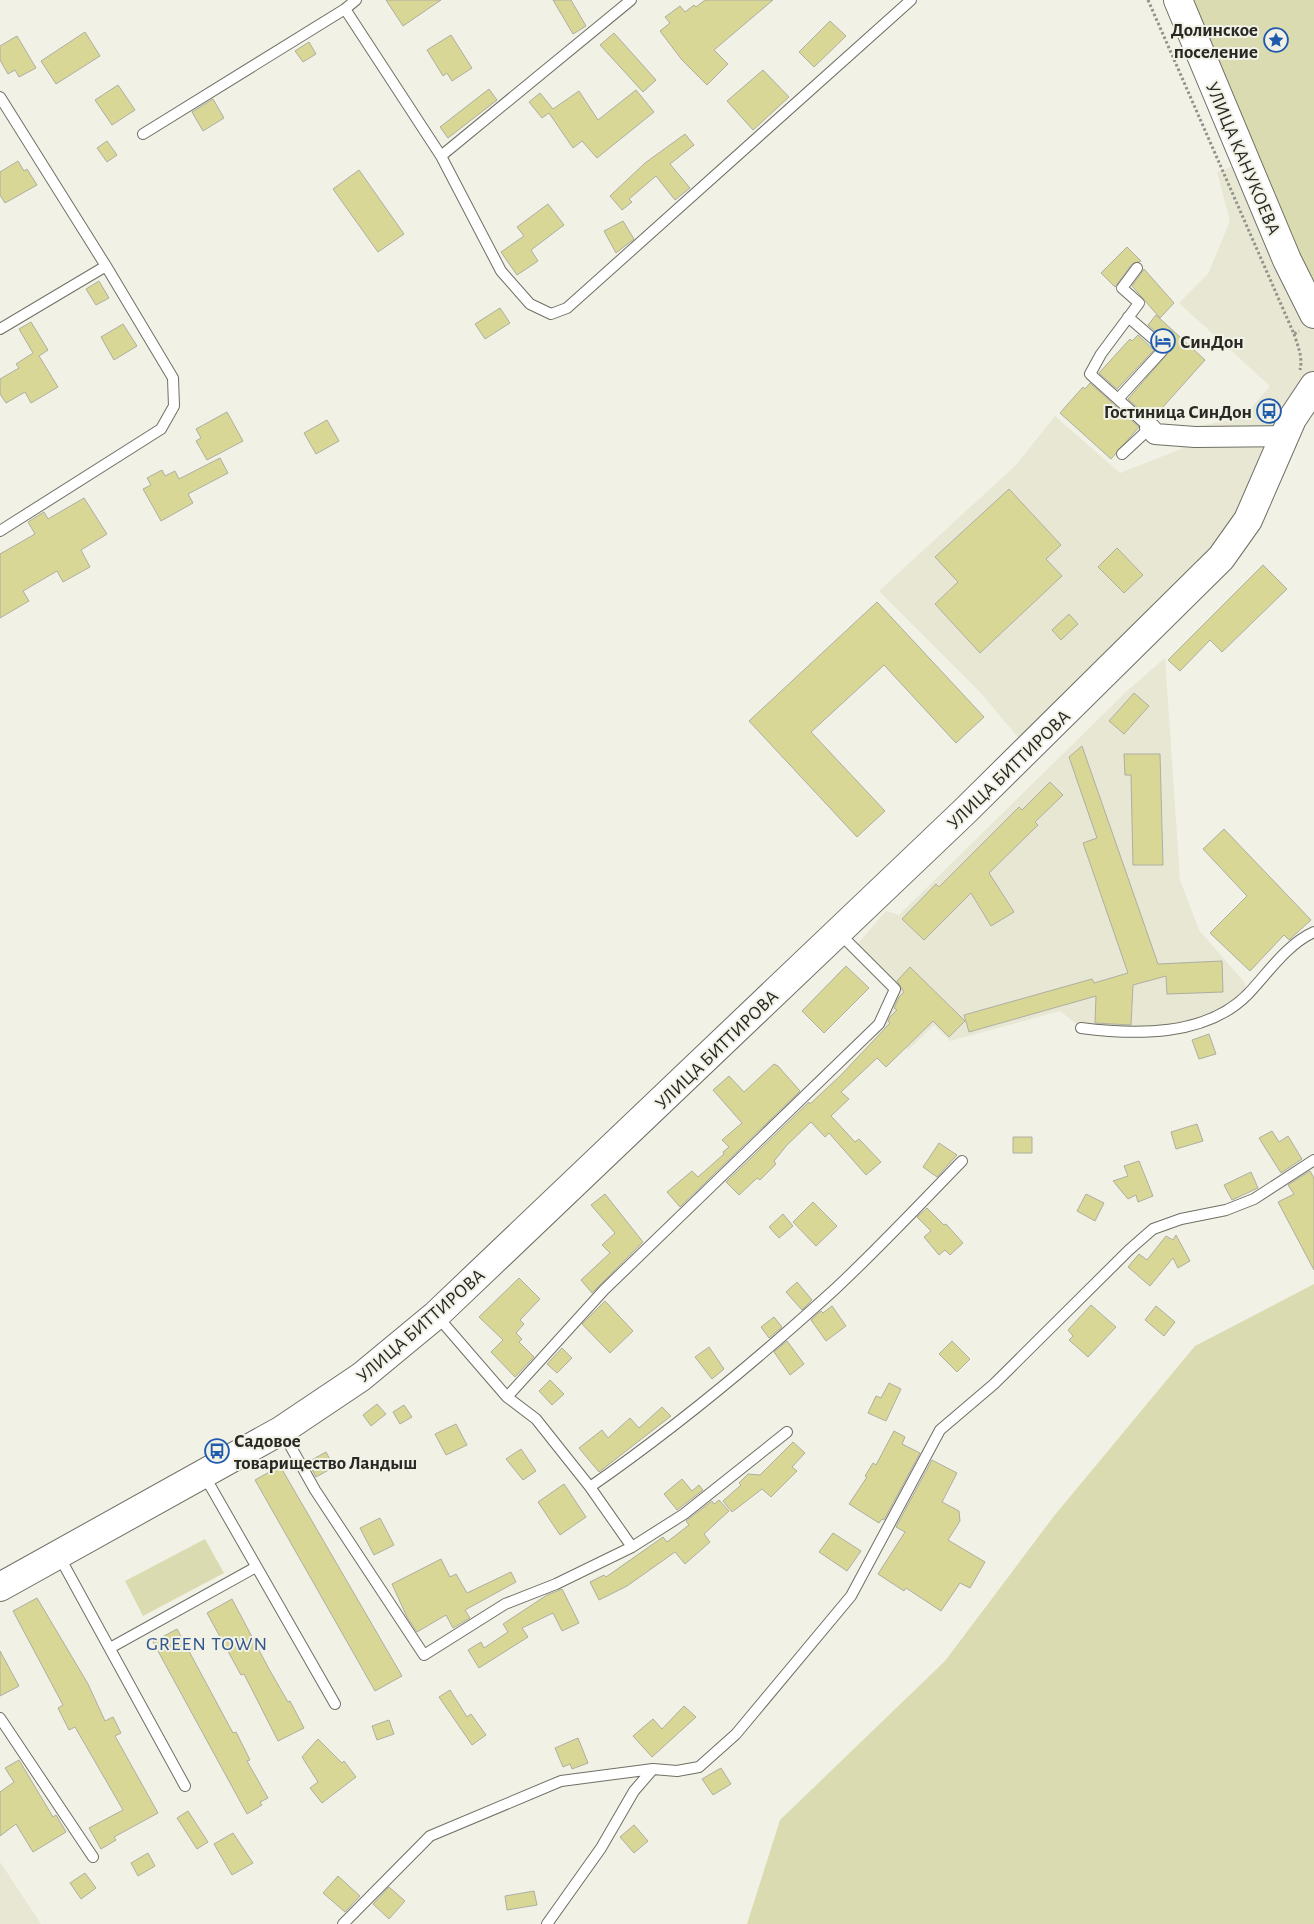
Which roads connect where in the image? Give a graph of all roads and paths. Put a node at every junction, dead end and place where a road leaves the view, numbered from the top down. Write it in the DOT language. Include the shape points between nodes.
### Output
graph roads {
  1 [pos="356,0"];
  2 [pos="631,0"];
  3 [pos="910,0"];
  4 [pos="1148,0"];
  5 [pos="1178,0"];
  6 [pos="345,9"];
  7 [pos="0,97"];
  8 [pos="4,112"];
  9 [pos="143,134"];
  10 [pos="441,156"];
  11 [pos="106,266"];
  12 [pos="1138,268"];
  13 [pos="1128,317"];
  14 [pos="1307,322"];
  15 [pos="0,329"];
  16 [pos="1294,334"];
  17 [pos="1306,380"];
  18 [pos="1118,399"];
  19 [pos="1150,428"];
  20 [pos="1285,436"];
  21 [pos="1122,454"];
  22 [pos="0,531"];
  23 [pos="1314,932"];
  24 [pos="839,933"];
  25 [pos="1081,1028"];
  26 [pos="1314,1160"];
  27 [pos="962,1161"];
  28 [pos="436,1315"];
  29 [pos="507,1398"];
  30 [pos="282,1430"];
  31 [pos="787,1432"];
  32 [pos="204,1474"];
  33 [pos="590,1488"];
  34 [pos="632,1547"];
  35 [pos="58,1555"];
  36 [pos="256,1567"];
  37 [pos="0,1587"];
  38 [pos="110,1648"];
  39 [pos="335,1704"];
  40 [pos="0,1718"];
  41 [pos="653,1769"];
  42 [pos="185,1786"];
  43 [pos="93,1857"];
  44 [pos="343,1924"];
  45 [pos="547,1924"];
  1 -- 6 [label="lane"];
  2 -- 10 [label="lane"];
  3 -- 10 [label="lane" via="567,308 551,314 530,304 501,271"];
  4 -- 16 [label="path"];
  5 -- 14 [label="street, УЛИЦА КАНУКОЕВА" via="1287,260"];
  6 -- 9 [label="lane"];
  6 -- 10 [label="lane"];
  7 -- 8 [label="lane"];
  8 -- 11 [label="lane"];
  11 -- 15 [label="lane"];
  11 -- 22 [label="lane" via="174,378 174,406 161,429"];
  12 -- 13 [label="lane" via="1122,288 1139,303"];
  13 -- 18 [label="lane" via="1090,374"];
  13 -- 18 [label="lane" via="1157,342 1162,351"];
  14 -- 16 [label="path"];
  16 -- 17 [label="path"];
  17 -- 20 [label="street, УЛИЦА БИТТИРОВА"];
  18 -- 19 [label="lane"];
  19 -- 20 [label="street" via="1155,434 1195,437"];
  19 -- 21 [label="lane"];
  20 -- 24 [label="street, УЛИЦА БИТТИРОВА" via="1248,520 1221,558"];
  23 -- 25 [label="lane" via="1305,936 1273,966 1247,996 1219,1016 1195,1024 1120,1033"];
  24 -- 28 [label="street, УЛИЦА БИТТИРОВА"];
  24 -- 29 [label="lane" via="895,989 879,1024 604,1290"];
  26 -- 41 [label="lane" via="1254,1199 1226,1210 1181,1219 1153,1229 1129,1250 994,1384 940,1430 851,1596 736,1734 700,1767 677,1771"];
  27 -- 33 [label="lane" via="835,1288 782,1336 641,1451"];
  28 -- 29 [label="lane"];
  28 -- 30 [label="street, УЛИЦА БИТТИРОВА" via="361,1377"];
  29 -- 33 [label="lane" via="536,1419"];
  30 -- 32 [label="street, УЛИЦА БИТТИРОВА"];
  30 -- 34 [label="lane" via="315,1490 424,1655 505,1604 556,1584"];
  31 -- 34 [label="lane" via="684,1514"];
  32 -- 35 [label="street, УЛИЦА БИТТИРОВА"];
  32 -- 36 [label="lane"];
  33 -- 34 [label="lane"];
  35 -- 37 [label="street, УЛИЦА БИТТИРОВА"];
  35 -- 38 [label="lane"];
  36 -- 38 [label="lane"];
  36 -- 39 [label="lane"];
  38 -- 42 [label="lane"];
  40 -- 43 [label="lane"];
  41 -- 44 [label="lane" via="561,1782 430,1836"];
  41 -- 45 [label="lane" via="634,1791 602,1848"];
}
